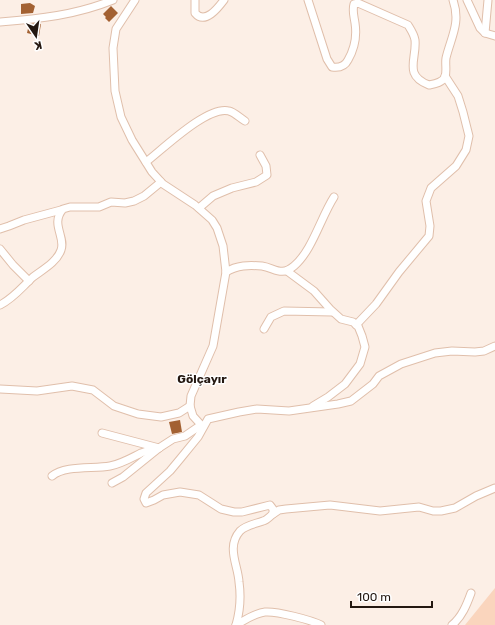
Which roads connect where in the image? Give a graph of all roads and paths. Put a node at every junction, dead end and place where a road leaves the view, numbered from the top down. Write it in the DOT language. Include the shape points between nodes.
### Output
graph roads {
  1 [pos="113,0"];
  2 [pos="135,0"];
  3 [pos="196,0"];
  4 [pos="224,0"];
  5 [pos="308,0"];
  6 [pos="453,0"];
  7 [pos="467,0"];
  8 [pos="488,0"];
  9 [pos="0,22"];
  10 [pos="485,33"];
  11 [pos="495,36"];
  12 [pos="445,76"];
  13 [pos="245,121"];
  14 [pos="260,155"];
  15 [pos="146,162"];
  16 [pos="161,182"];
  17 [pos="334,197"];
  18 [pos="199,208"];
  19 [pos="61,210"];
  20 [pos="0,228"];
  21 [pos="0,249"];
  22 [pos="287,271"];
  23 [pos="226,272"];
  24 [pos="29,281"];
  25 [pos="0,305"];
  26 [pos="332,312"];
  27 [pos="356,325"];
  28 [pos="264,329"];
  29 [pos="495,346"];
  30 [pos="0,389"];
  31 [pos="190,406"];
  32 [pos="309,408"];
  33 [pos="202,426"];
  34 [pos="102,433"];
  35 [pos="159,448"];
  36 [pos="52,476"];
  37 [pos="112,483"];
  38 [pos="495,488"];
  39 [pos="273,514"];
  40 [pos="471,593"];
  41 [pos="236,625"];
  42 [pos="321,625"];
  43 [pos="452,625"];
  1 -- 9 [label="street" via="71,14"];
  2 -- 15 [label="street" via="116,29 113,48 115,92 121,117"];
  3 -- 4 [label="street" via="195,13 202,18 215,11"];
  5 -- 12 [label="street" via="327,59 332,67 340,67 348,61 354,49 356,42 352,9 354,4 358,3 408,25 415,39 413,64 416,78 429,85 441,81"];
  6 -- 12 [label="street" via="457,19 446,59"];
  7 -- 10 [label="street"];
  8 -- 10 [label="street"];
  10 -- 11 [label="street"];
  12 -- 27 [label="street" via="458,96 463,112 469,136 466,150 456,166 429,192 426,201 429,236 376,304"];
  13 -- 15 [label="street" via="230,111 209,113"];
  14 -- 18 [label="street" via="266,166 267,175 256,182 213,196"];
  15 -- 16 [label="street"];
  16 -- 18 [label="street"];
  16 -- 19 [label="street" via="134,201"];
  17 -- 22 [label="street" via="304,254 295,266"];
  18 -- 23 [label="street" via="217,228 223,246"];
  19 -- 20 [label="street"];
  19 -- 24 [label="street" via="58,226 62,249 49,266"];
  21 -- 24 [label="street"];
  22 -- 23 [label="street" via="276,271 263,266 245,266"];
  22 -- 26 [label="street" via="314,291"];
  23 -- 31 [label="street" via="213,346 191,396"];
  24 -- 25 [label="street" via="18,293"];
  26 -- 27 [label="street"];
  26 -- 28 [label="street" via="284,311 271,317"];
  27 -- 32 [label="street" via="365,347 360,364 345,384"];
  29 -- 32 [label="street" via="484,351 452,350 418,358 395,366 379,376 351,401"];
  30 -- 31 [label="street" via="37,391 72,386 93,390 114,406 138,414 161,417 179,413"];
  31 -- 33 [label="street" via="193,416"];
  32 -- 33 [label="street" via="239,412 208,419"];
  33 -- 35 [label="street"];
  33 -- 39 [label="street" via="198,437 170,471 146,494 146,503 163,495 180,492 199,495 221,509 234,512 270,504"];
  34 -- 35 [label="street"];
  35 -- 36 [label="street" via="112,466 77,468 56,472"];
  35 -- 37 [label="street"];
  38 -- 39 [label="street" via="455,508 442,511 419,508 380,511 330,505 286,509"];
  39 -- 41 [label="street" via="240,531 236,539 233,550 240,598"];
  40 -- 43 [label="street"];
  41 -- 42 [label="street" via="264,612 276,612"];
}
